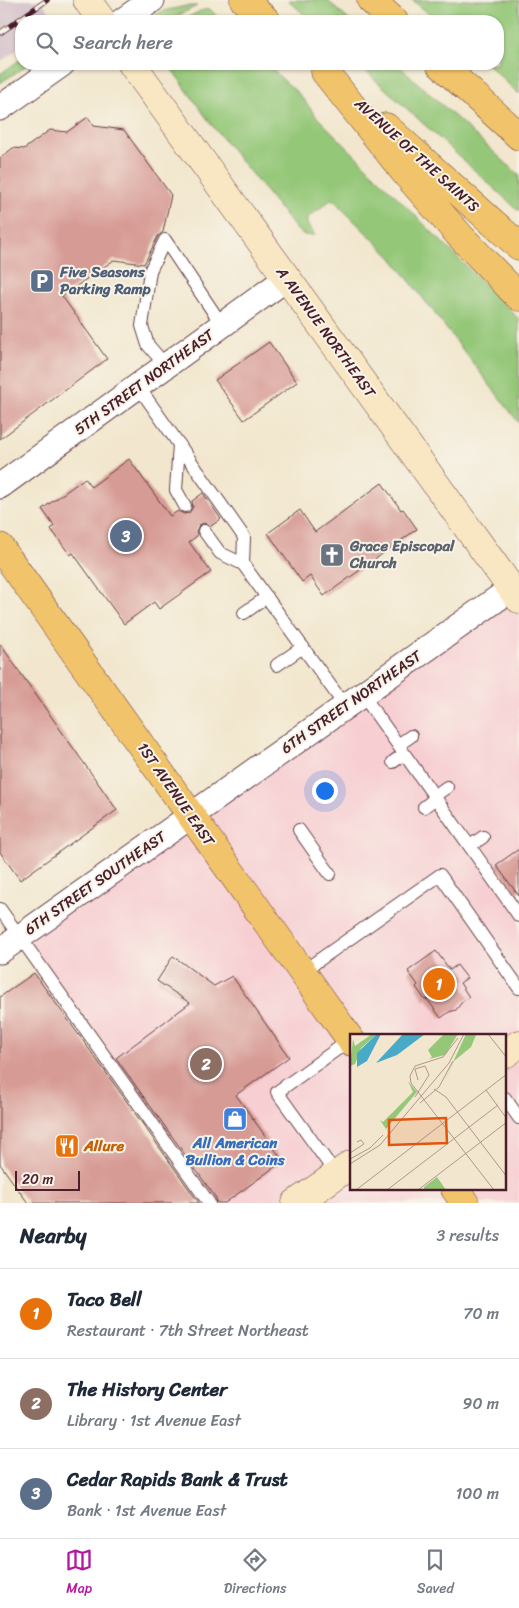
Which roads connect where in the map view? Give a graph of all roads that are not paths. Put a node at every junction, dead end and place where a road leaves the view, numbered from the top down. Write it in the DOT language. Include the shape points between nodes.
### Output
graph roads {
  1 [pos="87,0"];
  2 [pos="152,0"];
  3 [pos="244,0"];
  4 [pos="371,0"];
  5 [pos="98,15"];
  6 [pos="131,15"];
  7 [pos="260,15"];
  8 [pos="387,15"];
  9 [pos="54,70"];
  10 [pos="136,70"];
  11 [pos="322,70"];
  12 [pos="322,70"];
  13 [pos="447,70"];
  14 [pos="0,108"];
  15 [pos="519,136"];
  16 [pos="519,246"];
  17 [pos="287,278"];
  18 [pos="519,297"];
  19 [pos="222,325"];
  20 [pos="166,366"];
  21 [pos="138,386"];
  22 [pos="179,444"];
  23 [pos="0,486"];
  24 [pos="184,506"];
  25 [pos="204,531"];
  26 [pos="0,547"];
  27 [pos="243,564"];
  28 [pos="515,594"];
  29 [pos="267,597"];
  30 [pos="244,613"];
  31 [pos="303,647"];
  32 [pos="277,665"];
  33 [pos="354,700"];
  34 [pos="411,736"];
  35 [pos="401,750"];
  36 [pos="393,762"];
  37 [pos="447,787"];
  38 [pos="435,797"];
  39 [pos="424,807"];
  40 [pos="191,815"];
  41 [pos="299,830"];
  42 [pos="482,837"];
  43 [pos="470,846"];
  44 [pos="330,874"];
  45 [pos="0,909"];
  46 [pos="519,916"];
  47 [pos="20,937"];
  48 [pos="0,951"];
  49 [pos="302,972"];
  50 [pos="519,988"];
  51 [pos="350,1040"];
  52 [pos="350,1042"];
  53 [pos="519,1044"];
  54 [pos="506,1053"];
  55 [pos="506,1099"];
  56 [pos="519,1118"];
  57 [pos="344,1169"];
  58 [pos="456,1190"];
  59 [pos="209,1203"];
  60 [pos="296,1203"];
  61 [pos="465,1203"];
  1 -- 5 [label="street"];
  2 -- 6 [label="street"];
  3 -- 7 [label="main road"];
  4 -- 8 [label="main road"];
  9 -- 14 [label="street"];
  10 -- 17 [label="street, A AVENUE NORTHEAST"];
  11 -- 16 [label="main road, AVENUE OF THE SAINTS"];
  12 -- 18 [label="main road" via="406,174"];
  13 -- 15 [label="main road"];
  17 -- 19 [label="street, 5TH STREET NORTHEAST"];
  17 -- 28 [label="street, A AVENUE NORTHEAST"];
  19 -- 20 [label="street, 5TH STREET NORTHEAST"];
  19 -- 20 [label="lane" via="165,240 150,271 142,326 148,345"];
  20 -- 21 [label="street, 5TH STREET NORTHEAST"];
  21 -- 22 [label="lane"];
  21 -- 23 [label="street, 5TH STREET NORTHEAST"];
  22 -- 24 [label="lane" via="176,490"];
  22 -- 27 [label="lane" via="244,537"];
  25 -- 27 [label="lane" via="220,553"];
  26 -- 40 [label="main road, 1ST AVENUE EAST"];
  27 -- 29 [label="lane"];
  28 -- 33 [label="street, 6TH STREET NORTHEAST"];
  29 -- 30 [label="lane"];
  29 -- 31 [label="lane"];
  31 -- 32 [label="lane"];
  31 -- 33 [label="lane"];
  33 -- 35 [label="lane"];
  33 -- 40 [label="street, 6TH STREET NORTHEAST"];
  34 -- 35 [label="lane"];
  35 -- 36 [label="lane"];
  35 -- 38 [label="lane"];
  37 -- 38 [label="lane"];
  38 -- 39 [label="lane"];
  38 -- 43 [label="lane"];
  40 -- 47 [label="street, 6TH STREET SOUTHEAST"];
  40 -- 49 [label="main road, 1ST AVENUE EAST"];
  41 -- 44 [label="lane"];
  42 -- 43 [label="lane"];
  43 -- 46 [label="lane"];
  45 -- 47 [label="lane"];
  47 -- 48 [label="street, 6TH STREET SOUTHEAST"];
  47 -- 59 [label="lane"];
  49 -- 50 [label="lane" via="440,875"];
  49 -- 51 [label="main road, 1ST AVENUE EAST"];
  52 -- 57 [label="lane" via="277,1092"];
  53 -- 54 [label="street"];
  55 -- 56 [label="lane"];
  57 -- 60 [label="street"];
  58 -- 61 [label="main road"];
}
